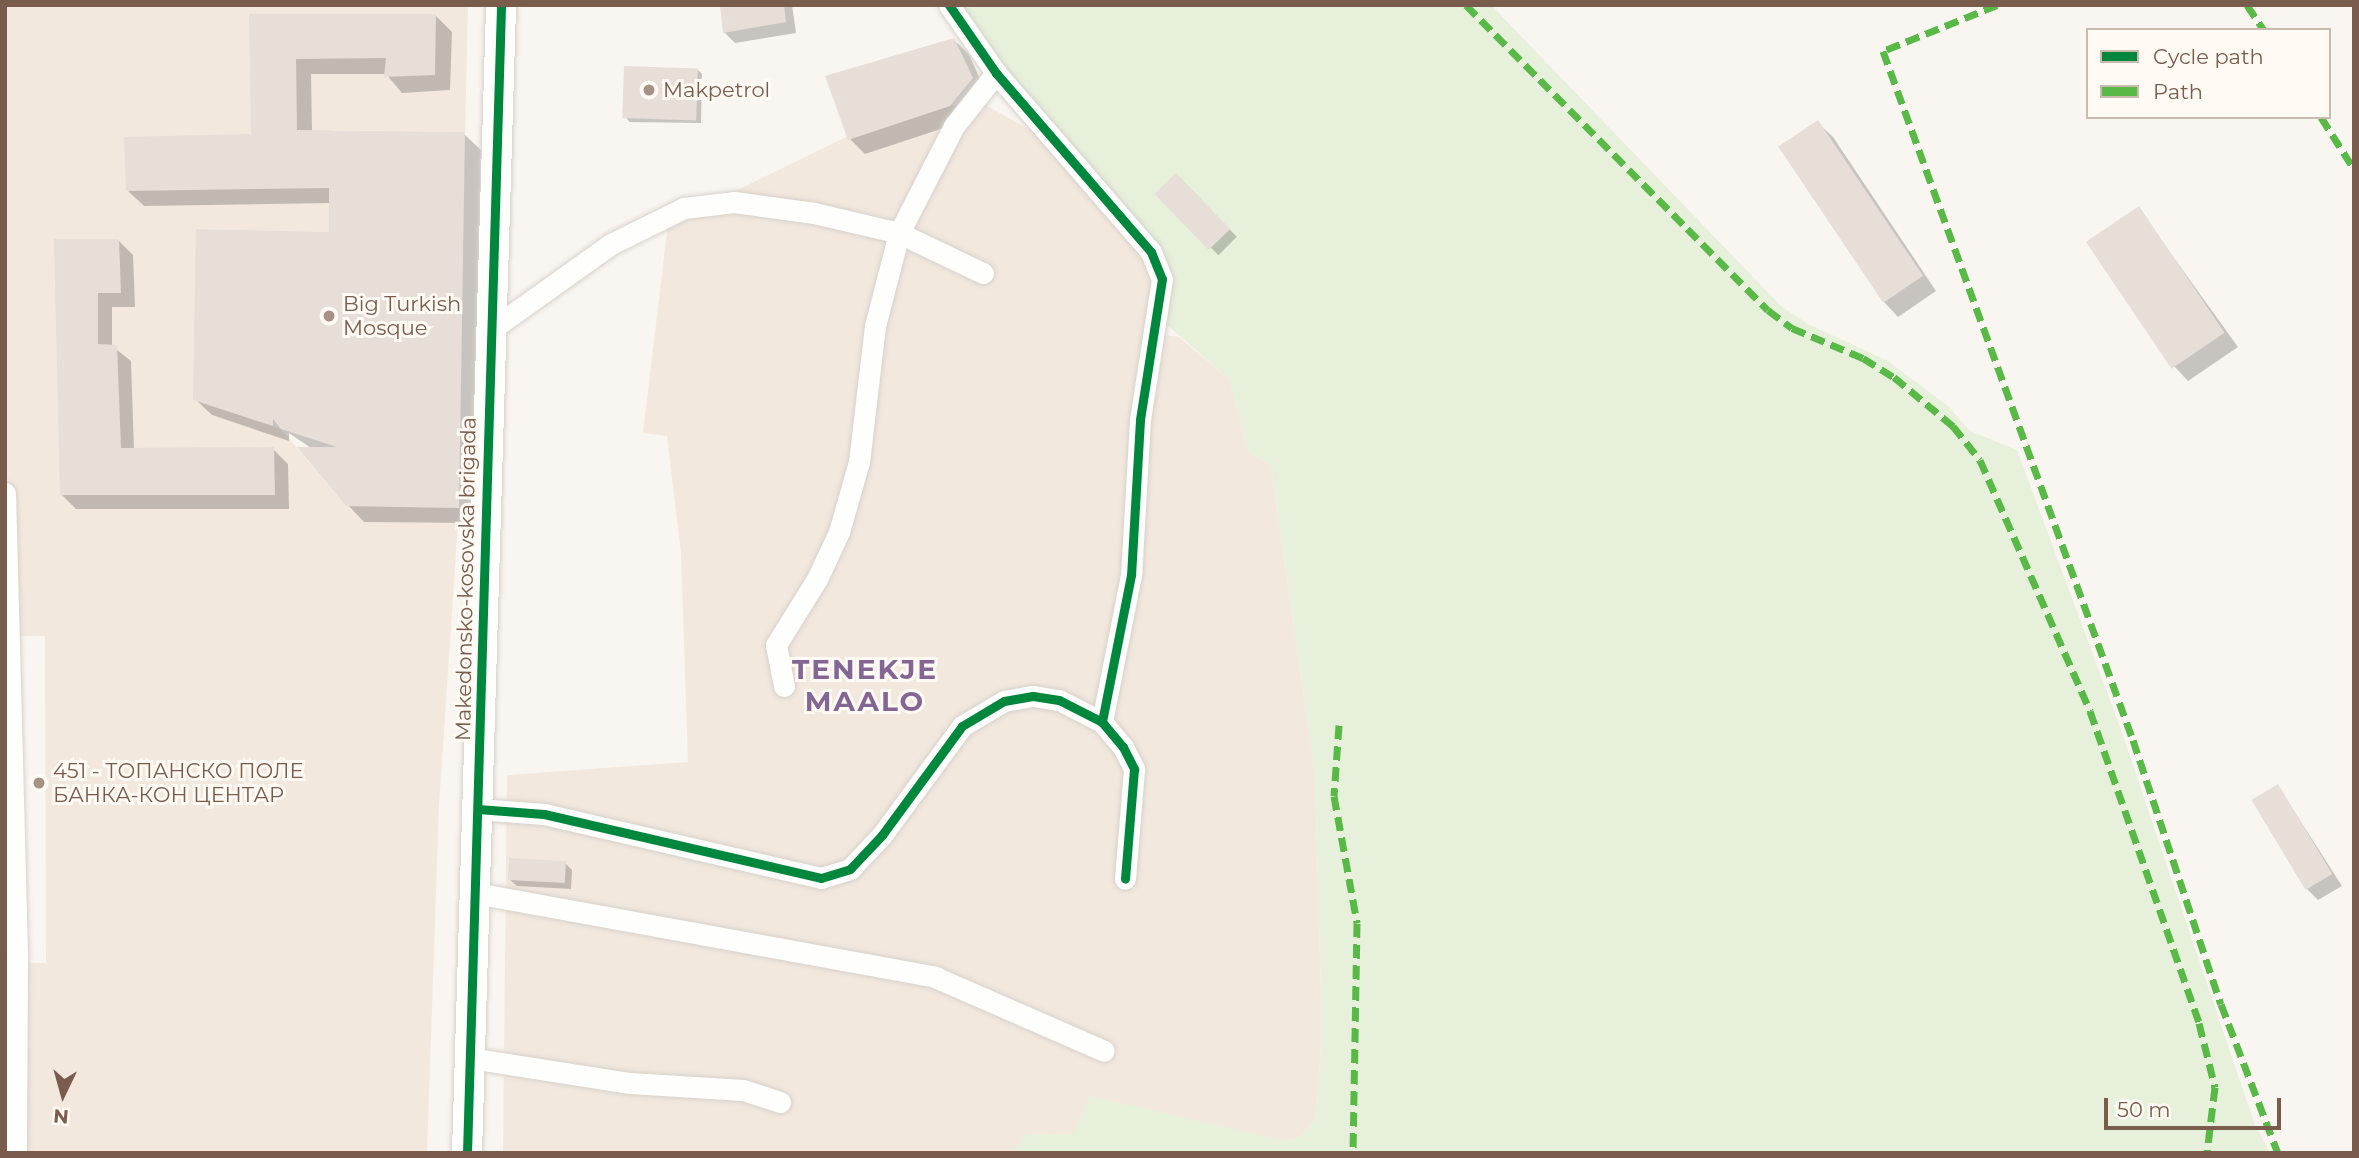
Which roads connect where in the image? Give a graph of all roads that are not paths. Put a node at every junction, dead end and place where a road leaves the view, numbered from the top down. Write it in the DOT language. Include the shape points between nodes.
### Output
graph roads {
  1 [pos="500,5"];
  2 [pos="949,5"];
  3 [pos="996,73"];
  4 [pos="900,233"];
  5 [pos="983,273"];
  6 [pos="489,331"];
  7 [pos="5,493"];
  8 [pos="784,686"];
  9 [pos="1102,722"];
  10 [pos="478,809"];
  11 [pos="1125,879"];
  12 [pos="475,893"];
  13 [pos="11,959"];
  14 [pos="1104,1051"];
  15 [pos="470,1058"];
  16 [pos="780,1102"];
  17 [pos="16,1153"];
  18 [pos="467,1153"];
  1 -- 6 [label="street, Makedonsko-kosovska brigada"];
  2 -- 3 [label="street"];
  3 -- 4 [label="street" via="954,126"];
  3 -- 9 [label="street" via="1132,228 1151,252 1162,279 1140,420 1131,575"];
  4 -- 5 [label="street"];
  4 -- 6 [label="street" via="814,213 734,202 684,208 611,244"];
  4 -- 8 [label="street" via="875,326 859,462 839,532 817,579 776,645"];
  6 -- 10 [label="street, Makedonsko-kosovska brigada"];
  7 -- 13 [label="street"];
  9 -- 10 [label="street" via="1059,700 1032,696 1004,701 962,726 882,835 850,869 821,878 544,814"];
  9 -- 11 [label="street" via="1134,769"];
  10 -- 12 [label="street, Makedonsko-kosovska brigada"];
  12 -- 14 [label="street" via="935,977"];
  12 -- 15 [label="street, Makedonsko-kosovska brigada"];
  13 -- 17 [label="street"];
  15 -- 16 [label="street" via="630,1083 743,1090"];
  15 -- 18 [label="street, Makedonsko-kosovska brigada"];
}
